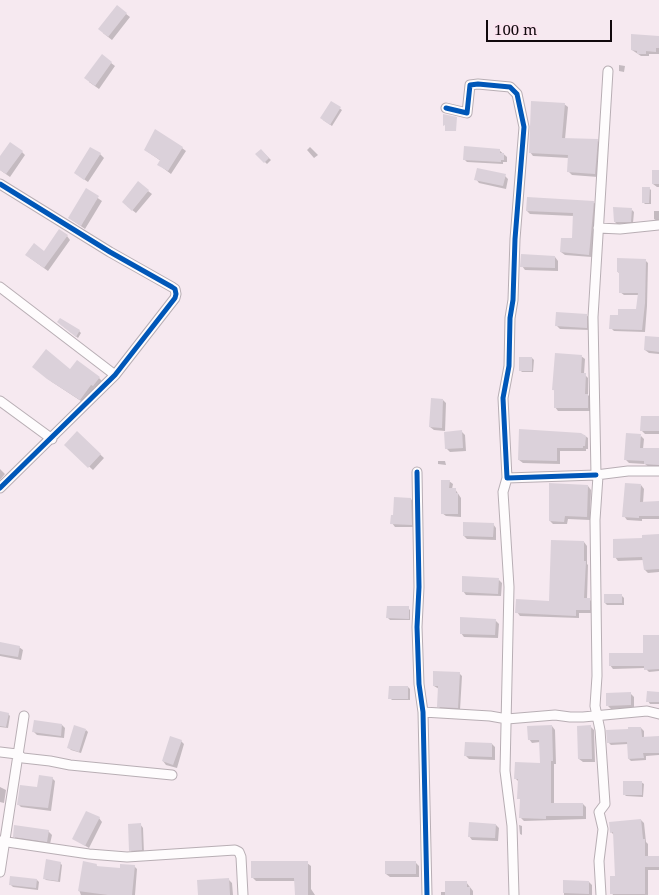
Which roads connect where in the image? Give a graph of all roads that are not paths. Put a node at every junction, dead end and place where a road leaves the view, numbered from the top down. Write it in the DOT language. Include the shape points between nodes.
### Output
graph roads {
  1 [pos="608,71"];
  2 [pos="446,108"];
  3 [pos="0,184"];
  4 [pos="659,225"];
  5 [pos="598,228"];
  6 [pos="0,287"];
  7 [pos="115,375"];
  8 [pos="0,401"];
  9 [pos="52,439"];
  10 [pos="659,471"];
  11 [pos="418,472"];
  12 [pos="597,476"];
  13 [pos="507,478"];
  14 [pos="0,488"];
  15 [pos="423,712"];
  16 [pos="659,714"];
  17 [pos="596,715"];
  18 [pos="24,716"];
  19 [pos="507,720"];
  20 [pos="0,752"];
  21 [pos="17,754"];
  22 [pos="172,775"];
  23 [pos="2,841"];
  24 [pos="0,872"];
  25 [pos="243,895"];
  26 [pos="427,895"];
  27 [pos="514,895"];
  28 [pos="601,895"];
  1 -- 5 [label="street"];
  2 -- 13 [label="street" via="467,113 470,85 510,87 517,94 524,127 509,366 503,398"];
  3 -- 7 [label="street" via="174,289 175,298"];
  4 -- 5 [label="street"];
  5 -- 12 [label="street" via="593,317"];
  6 -- 7 [label="street"];
  7 -- 9 [label="street"];
  8 -- 9 [label="street"];
  9 -- 14 [label="street"];
  10 -- 12 [label="street"];
  11 -- 15 [label="street" via="417,628"];
  12 -- 13 [label="street"];
  12 -- 17 [label="street"];
  13 -- 19 [label="street" via="503,492 509,587"];
  15 -- 19 [label="street"];
  15 -- 26 [label="street"];
  16 -- 17 [label="street" via="647,711"];
  17 -- 19 [label="street"];
  17 -- 28 [label="street" via="600,730 604,804 599,812 602,829 599,861"];
  18 -- 21 [label="street"];
  19 -- 27 [label="street" via="505,771 512,826"];
  20 -- 21 [label="street"];
  21 -- 22 [label="street" via="23,758 70,765"];
  21 -- 23 [label="street"];
  23 -- 24 [label="street"];
  23 -- 25 [label="street" via="127,857 235,850 241,857"];
}
